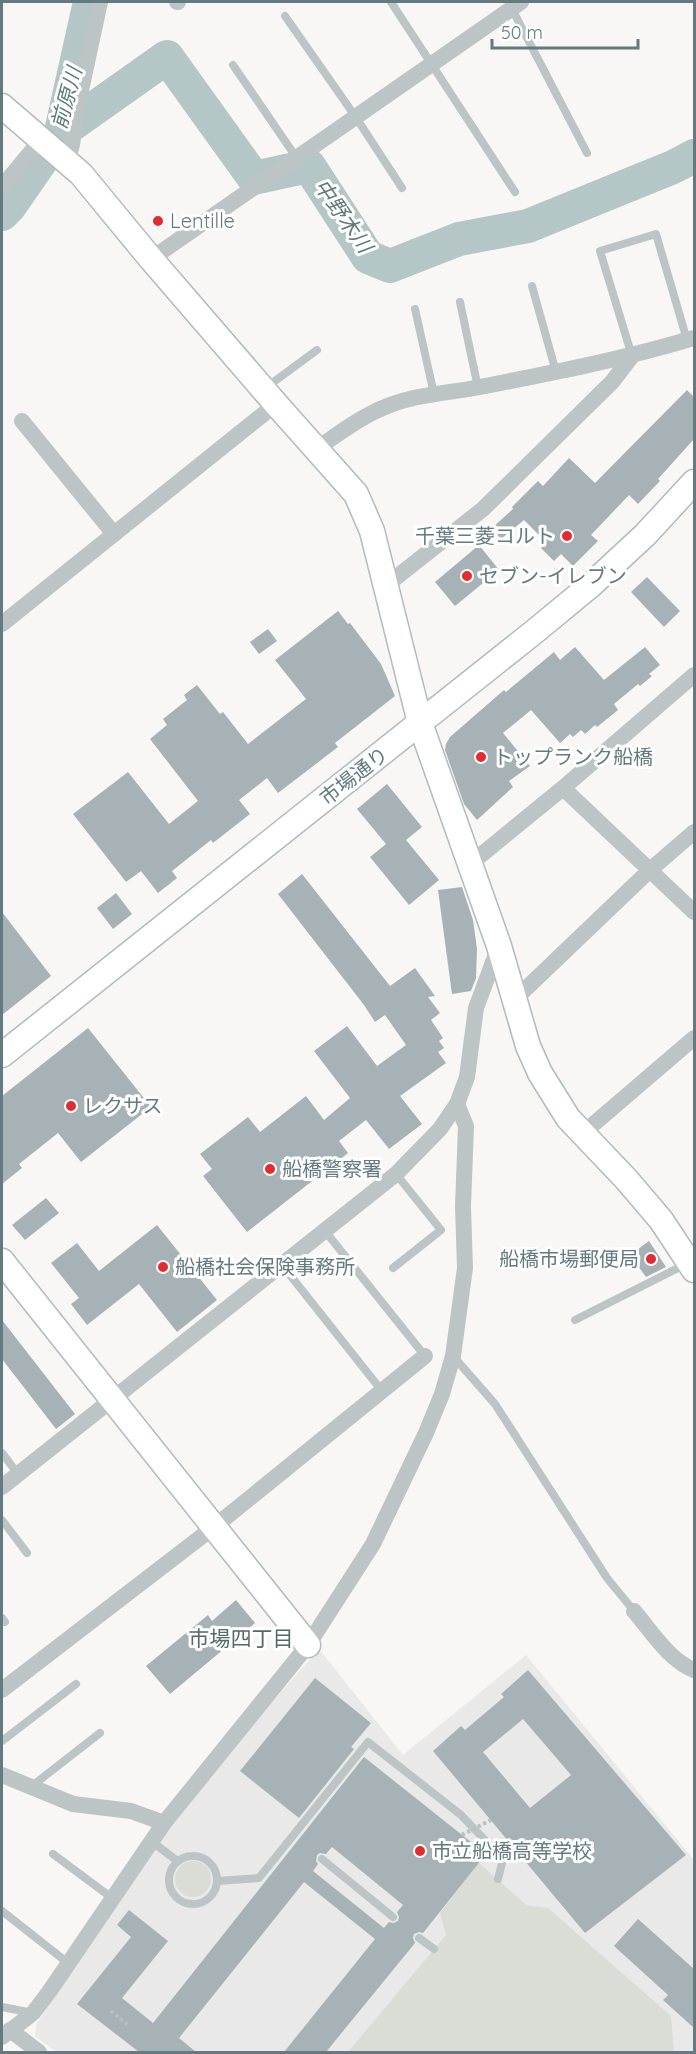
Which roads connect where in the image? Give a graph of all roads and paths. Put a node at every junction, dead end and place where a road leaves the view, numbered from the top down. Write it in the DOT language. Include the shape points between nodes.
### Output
graph roads {
  1 [pos="100,2"];
  2 [pos="391,2"];
  3 [pos="513,4"];
  4 [pos="285,16"];
  5 [pos="432,64"];
  6 [pos="233,66"];
  7 [pos="2,106"];
  8 [pos="355,116"];
  9 [pos="53,151"];
  10 [pos="587,153"];
  11 [pos="296,157"];
  12 [pos="2,188"];
  13 [pos="402,188"];
  14 [pos="515,192"];
  15 [pos="151,259"];
  16 [pos="532,285"];
  17 [pos="460,302"];
  18 [pos="415,309"];
  19 [pos="691,339"];
  20 [pos="317,350"];
  21 [pos="632,356"];
  22 [pos="556,372"];
  23 [pos="478,388"];
  24 [pos="434,394"];
  25 [pos="269,397"];
  26 [pos="22,421"];
  27 [pos="316,449"];
  28 [pos="694,482"];
  29 [pos="114,534"];
  30 [pos="384,587"];
  31 [pos="2,624"];
  32 [pos="694,675"];
  33 [pos="420,723"];
  34 [pos="563,788"];
  35 [pos="694,832"];
  36 [pos="470,864"];
  37 [pos="650,870"];
  38 [pos="694,912"];
  39 [pos="500,946"];
  40 [pos="514,1000"];
  41 [pos="692,1043"];
  42 [pos="2,1055"];
  43 [pos="457,1104"];
  44 [pos="582,1134"];
  45 [pos="396,1174"];
  46 [pos="325,1231"];
  47 [pos="2,1261"];
  48 [pos="282,1265"];
  49 [pos="692,1266"];
  50 [pos="393,1268"];
  51 [pos="575,1320"];
  52 [pos="425,1356"];
  53 [pos="453,1356"];
  54 [pos="381,1391"];
  55 [pos="111,1399"];
  56 [pos="2,1453"];
  57 [pos="18,1474"];
  58 [pos="2,1487"];
  59 [pos="2,1520"];
  60 [pos="214,1527"];
  61 [pos="27,1553"];
  62 [pos="634,1611"];
  63 [pos="308,1645"];
  64 [pos="694,1670"];
  65 [pos="76,1684"];
  66 [pos="2,1690"];
  67 [pos="100,1733"];
  68 [pos="2,1741"];
  69 [pos="2,1775"];
  70 [pos="32,1787"];
  71 [pos="491,1820"];
  72 [pos="164,1823"];
  73 [pos="462,1835"];
  74 [pos="151,1841"];
  75 [pos="53,1854"];
  76 [pos="322,1859"];
  77 [pos="176,1860"];
  78 [pos="498,1879"];
  79 [pos="218,1881"];
  80 [pos="112,1898"];
  81 [pos="2,1911"];
  82 [pos="393,1917"];
  83 [pos="419,1938"];
  84 [pos="434,1949"];
  85 [pos="68,1963"];
  86 [pos="2,2007"];
  87 [pos="111,2011"];
  88 [pos="33,2013"];
  89 [pos="129,2026"];
  90 [pos="6,2034"];
  91 [pos="39,2052"];
  1 -- 9 [label="street" via="72,145"];
  2 -- 5 [label="lane"];
  3 -- 5 [label="street"];
  3 -- 10 [label="lane"];
  4 -- 8 [label="lane"];
  5 -- 8 [label="street"];
  5 -- 14 [label="lane"];
  6 -- 11 [label="lane"];
  7 -- 9 [label="street"];
  8 -- 11 [label="street"];
  8 -- 13 [label="lane"];
  9 -- 12 [label="street"];
  9 -- 15 [label="street" via="81,174"];
  11 -- 15 [label="street"];
  15 -- 25 [label="street"];
  16 -- 22 [label="lane"];
  17 -- 23 [label="lane"];
  18 -- 24 [label="lane"];
  19 -- 21 [label="street"];
  19 -- 21 [label="lane" via="656,234 600,251"];
  20 -- 25 [label="lane"];
  21 -- 22 [label="street"];
  21 -- 30 [label="street" via="612,382 483,509"];
  22 -- 23 [label="street"];
  23 -- 24 [label="street"];
  24 -- 27 [label="street" via="392,404 366,416"];
  25 -- 27 [label="street"];
  25 -- 29 [label="street"];
  26 -- 29 [label="street"];
  27 -- 30 [label="street" via="356,494 372,531"];
  28 -- 33 [label="street, 市場通り" via="591,585"];
  29 -- 31 [label="street"];
  30 -- 33 [label="street"];
  32 -- 34 [label="street"];
  33 -- 36 [label="street"];
  33 -- 42 [label="street, 市場通り"];
  34 -- 36 [label="street"];
  34 -- 37 [label="street"];
  35 -- 37 [label="street"];
  36 -- 39 [label="street"];
  37 -- 38 [label="street"];
  37 -- 40 [label="street"];
  39 -- 40 [label="street"];
  39 -- 43 [label="street" via="476,1008 467,1077"];
  40 -- 44 [label="street" via="540,1073"];
  41 -- 44 [label="street"];
  43 -- 45 [label="street" via="440,1129"];
  43 -- 53 [label="street" via="466,1126 465,1268"];
  44 -- 49 [label="street" via="661,1220"];
  45 -- 46 [label="street"];
  45 -- 50 [label="lane" via="441,1230"];
  46 -- 48 [label="street"];
  46 -- 52 [label="lane"];
  47 -- 55 [label="street"];
  48 -- 54 [label="lane"];
  48 -- 55 [label="street"];
  49 -- 51 [label="lane"];
  52 -- 54 [label="street"];
  53 -- 62 [label="lane" via="495,1404 608,1578"];
  53 -- 63 [label="street" via="426,1433 373,1544"];
  54 -- 60 [label="street"];
  55 -- 57 [label="street"];
  55 -- 60 [label="street"];
  56 -- 57 [label="lane"];
  57 -- 58 [label="street"];
  59 -- 61 [label="lane"];
  60 -- 63 [label="street"];
  60 -- 66 [label="street"];
  62 -- 64 [label="street" via="671,1654"];
  63 -- 72 [label="street"];
  65 -- 68 [label="lane"];
  67 -- 70 [label="lane"];
  69 -- 70 [label="street"];
  70 -- 72 [label="street" via="73,1804 131,1811"];
  71 -- 73 [label="path, bridge"];
  72 -- 74 [label="street"];
  74 -- 77 [label="lane"];
  74 -- 80 [label="street"];
  75 -- 80 [label="lane"];
  76 -- 82 [label="lane"];
  77 -- 79 [label="lane" via="195,1854 212,1863"];
  77 -- 79 [label="lane" via="168,1878 173,1896 191,1905 209,1899"];
  78 -- 79 [label="lane" via="503,1859 461,1815 368,1742 296,1838 259,1878"];
  80 -- 85 [label="street"];
  81 -- 85 [label="lane"];
  83 -- 84 [label="lane"];
  85 -- 88 [label="street"];
  86 -- 88 [label="lane"];
  87 -- 89 [label="path"];
  88 -- 90 [label="street"];
  90 -- 91 [label="street"];
}
